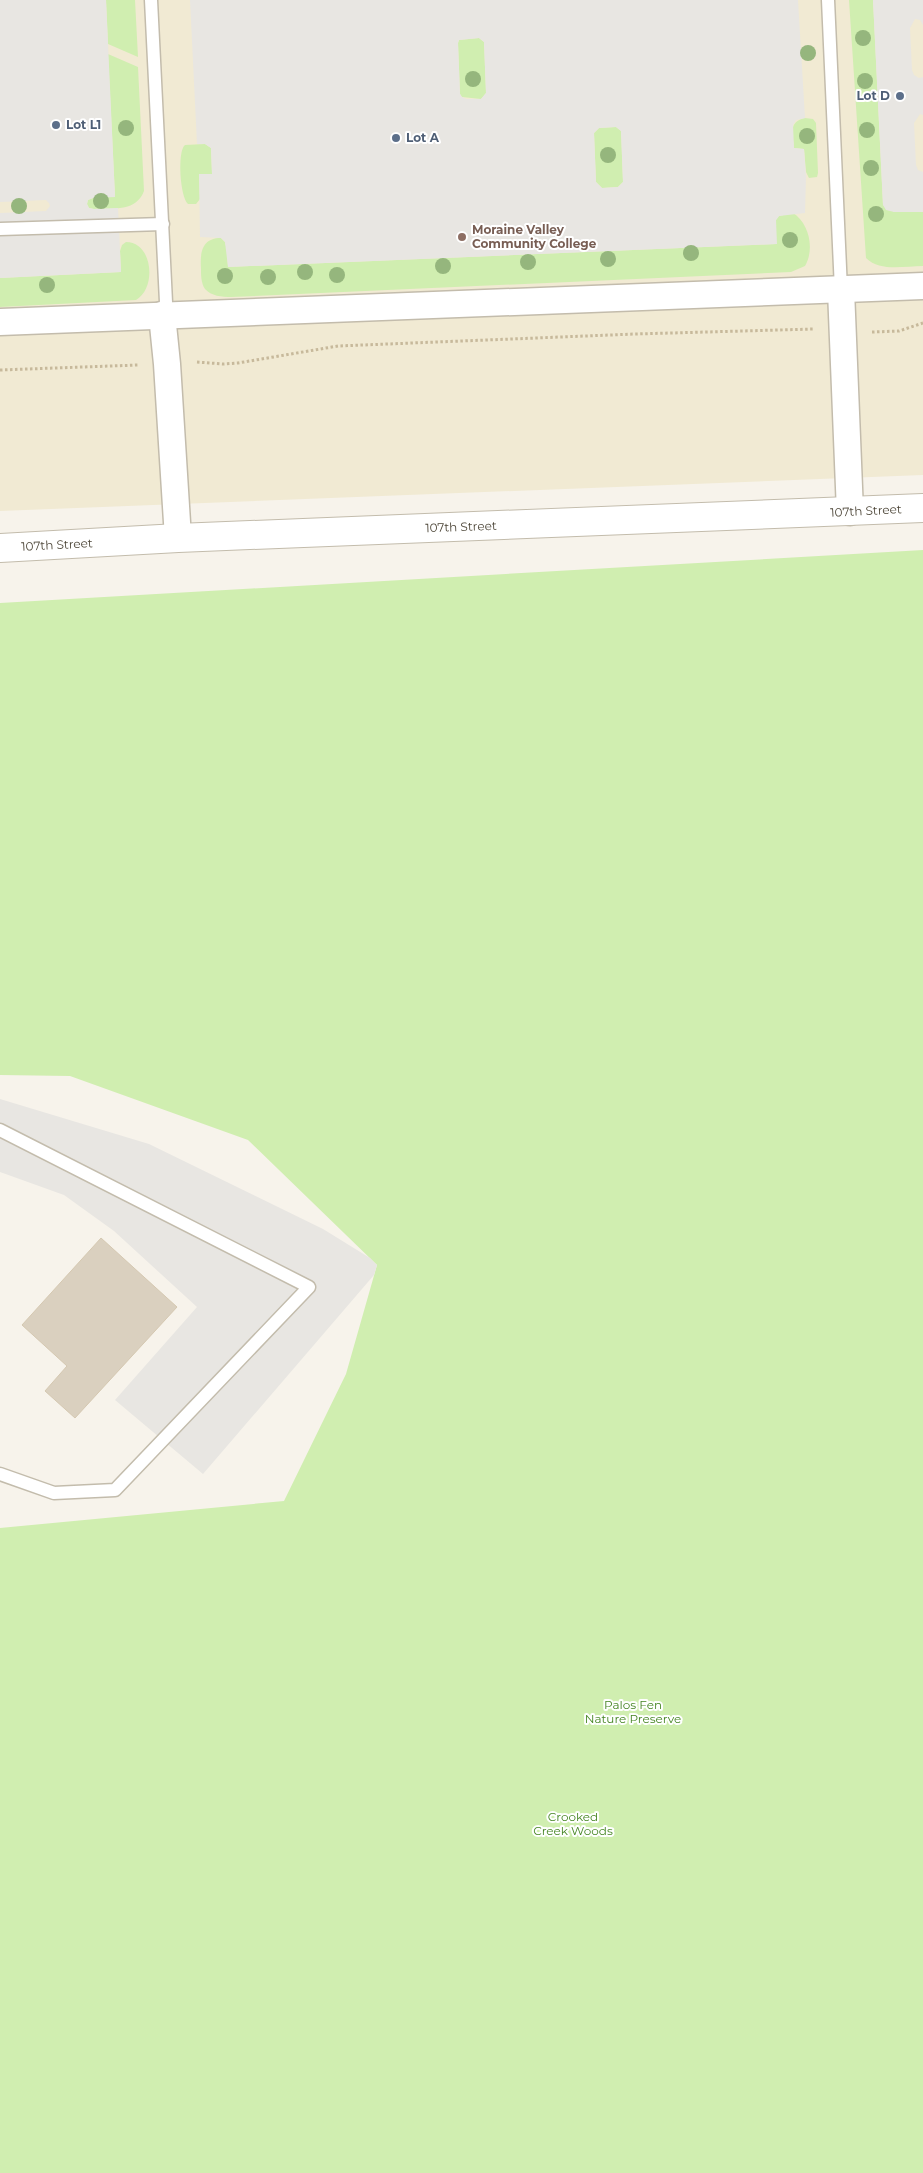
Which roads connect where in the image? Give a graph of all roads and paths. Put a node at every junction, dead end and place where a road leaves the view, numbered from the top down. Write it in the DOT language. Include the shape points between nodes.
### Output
graph roads {
  1 [pos="151,0"];
  2 [pos="828,0"];
  3 [pos="163,224"];
  4 [pos="0,229"];
  5 [pos="923,286"];
  6 [pos="841,290"];
  7 [pos="162,315"];
  8 [pos="0,322"];
  9 [pos="923,323"];
  10 [pos="842,331"];
  11 [pos="167,364"];
  12 [pos="0,370"];
  13 [pos="923,508"];
  14 [pos="850,512"];
  15 [pos="178,538"];
  16 [pos="0,548"];
  17 [pos="0,1130"];
  18 [pos="0,1474"];
  1 -- 3 [label="lane"];
  2 -- 6 [label="lane"];
  3 -- 4 [label="lane"];
  3 -- 7 [label="lane" via="166,302"];
  5 -- 6 [label="street"];
  6 -- 7 [label="street"];
  6 -- 10 [label="street"];
  7 -- 8 [label="street"];
  7 -- 11 [label="street"];
  9 -- 10 [label="path" via="899,331"];
  10 -- 11 [label="path" via="809,328 338,346 238,363"];
  10 -- 14 [label="street"];
  11 -- 12 [label="path"];
  11 -- 15 [label="street"];
  13 -- 14 [label="street, 107th Street"];
  14 -- 15 [label="street, 107th Street"];
  15 -- 16 [label="street, 107th Street"];
  17 -- 18 [label="lane" via="309,1287 115,1490 54,1493"];
}
